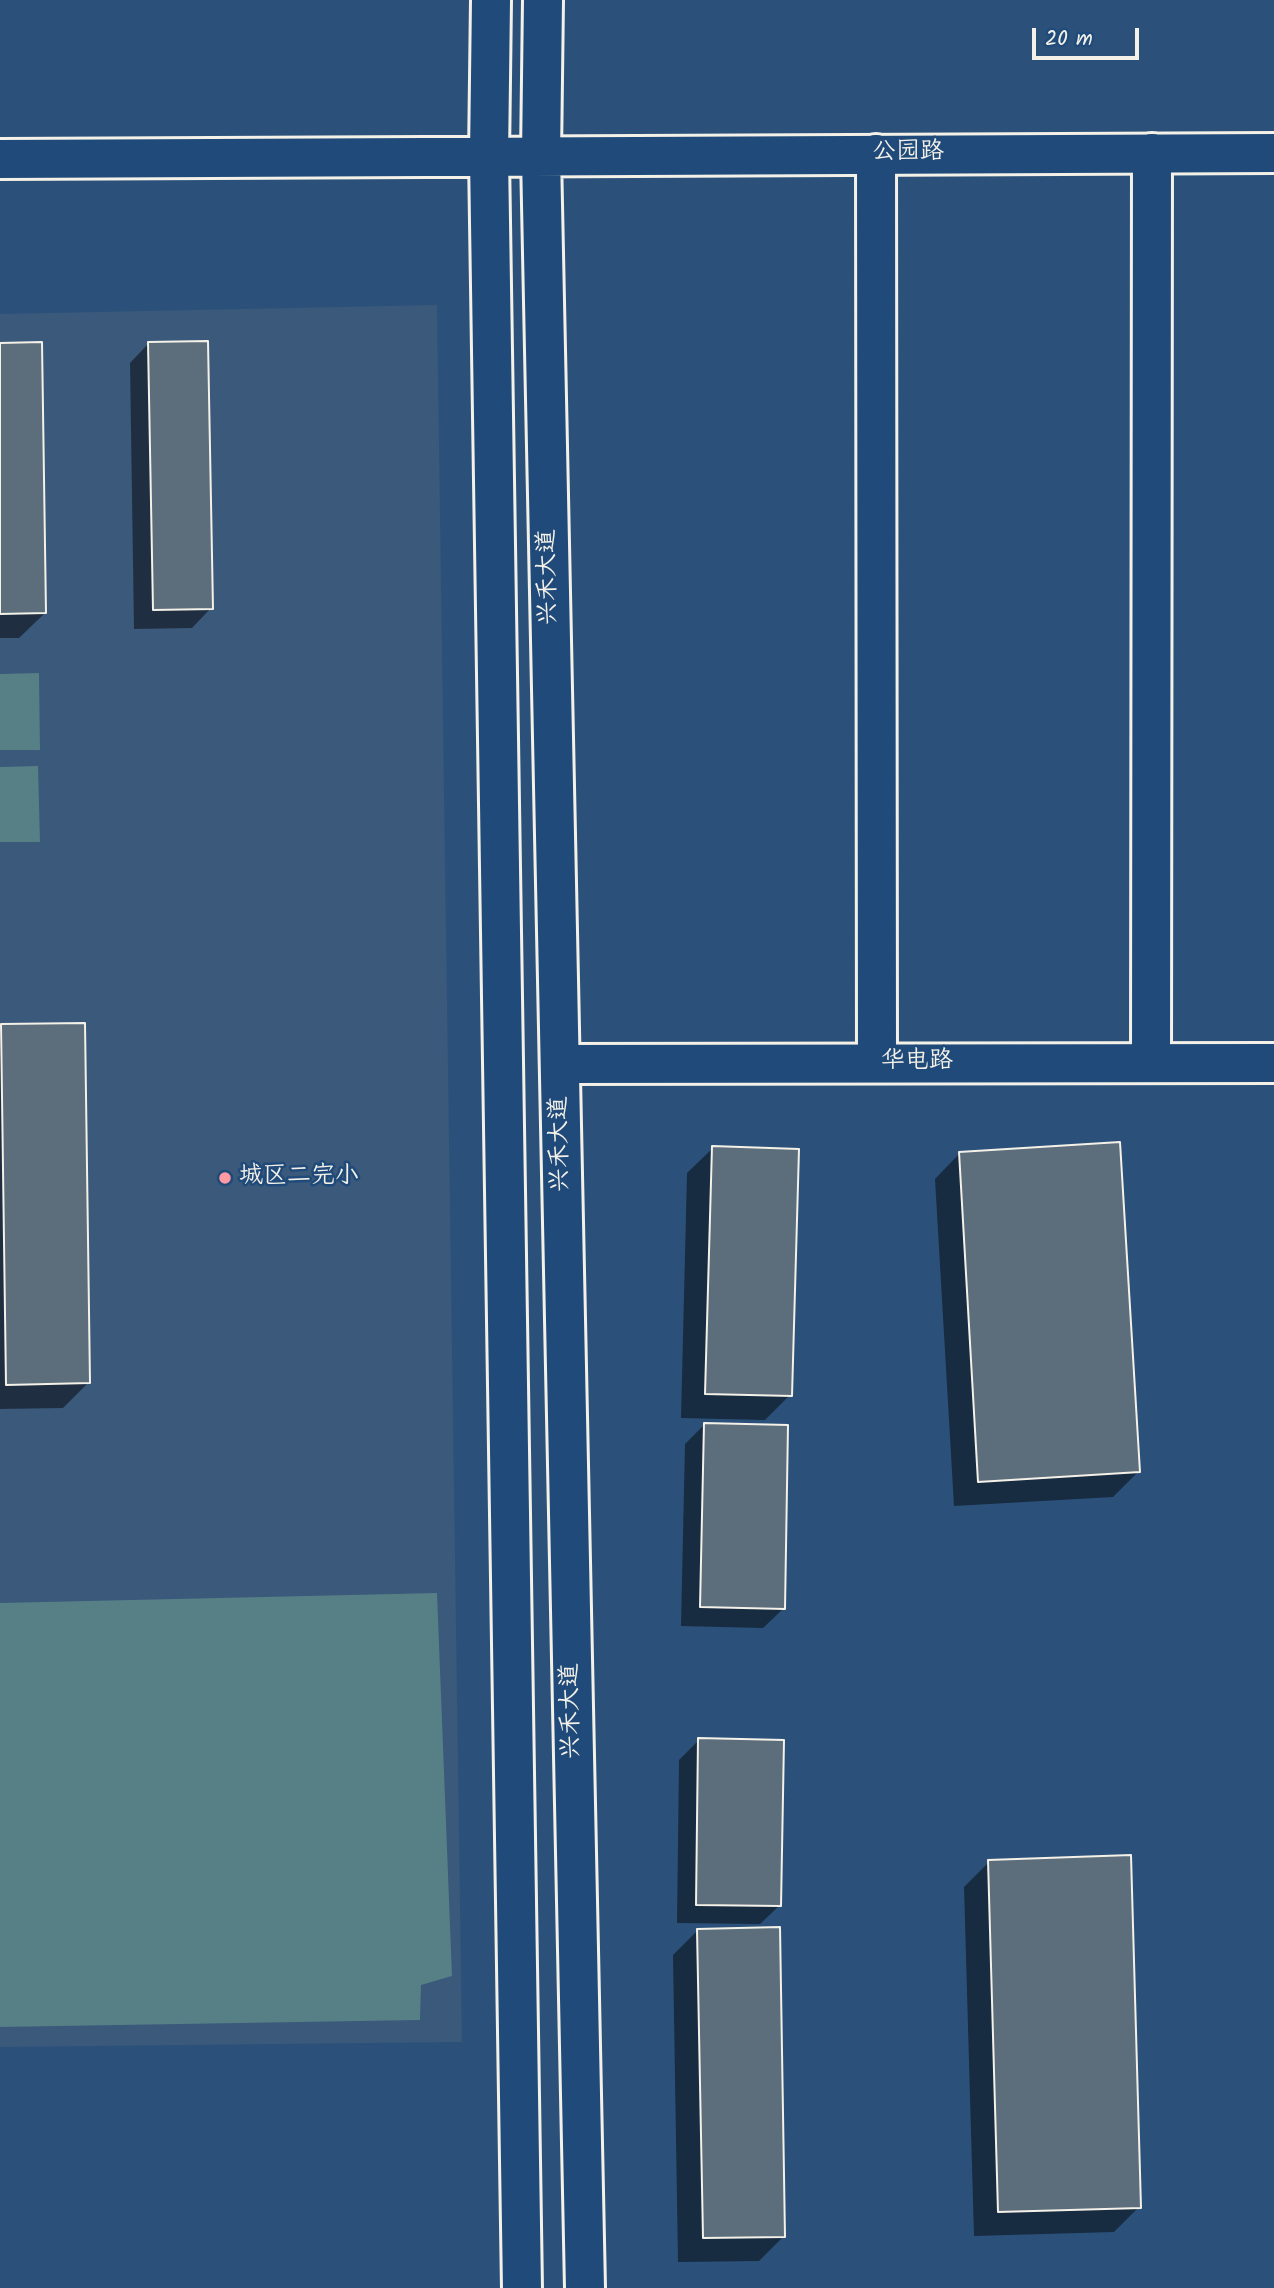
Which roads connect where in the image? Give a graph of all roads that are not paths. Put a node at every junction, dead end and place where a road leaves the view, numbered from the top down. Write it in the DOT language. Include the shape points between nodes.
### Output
graph roads {
  1 [pos="491,0"];
  2 [pos="543,0"];
  3 [pos="1152,153"];
  4 [pos="1274,153"];
  5 [pos="876,154"];
  6 [pos="541,156"];
  7 [pos="489,157"];
  8 [pos="0,159"];
  9 [pos="877,1063"];
  10 [pos="1150,1063"];
  11 [pos="1274,1063"];
  12 [pos="560,1064"];
  13 [pos="522,2288"];
  14 [pos="585,2288"];
  1 -- 7 [label="main road"];
  2 -- 6 [label="main road, 兴禾大道"];
  3 -- 4 [label="main road, 公园路"];
  3 -- 5 [label="main road, 公园路"];
  3 -- 10 [label="main road"];
  5 -- 6 [label="main road, 公园路"];
  5 -- 9 [label="main road"];
  6 -- 7 [label="main road, 公园路"];
  6 -- 12 [label="main road, 兴禾大道"];
  7 -- 8 [label="main road, 公园路"];
  7 -- 13 [label="main road"];
  9 -- 10 [label="main road, 华电路"];
  9 -- 12 [label="main road, 华电路"];
  10 -- 11 [label="main road, 华电路"];
  12 -- 14 [label="main road, 兴禾大道"];
}
